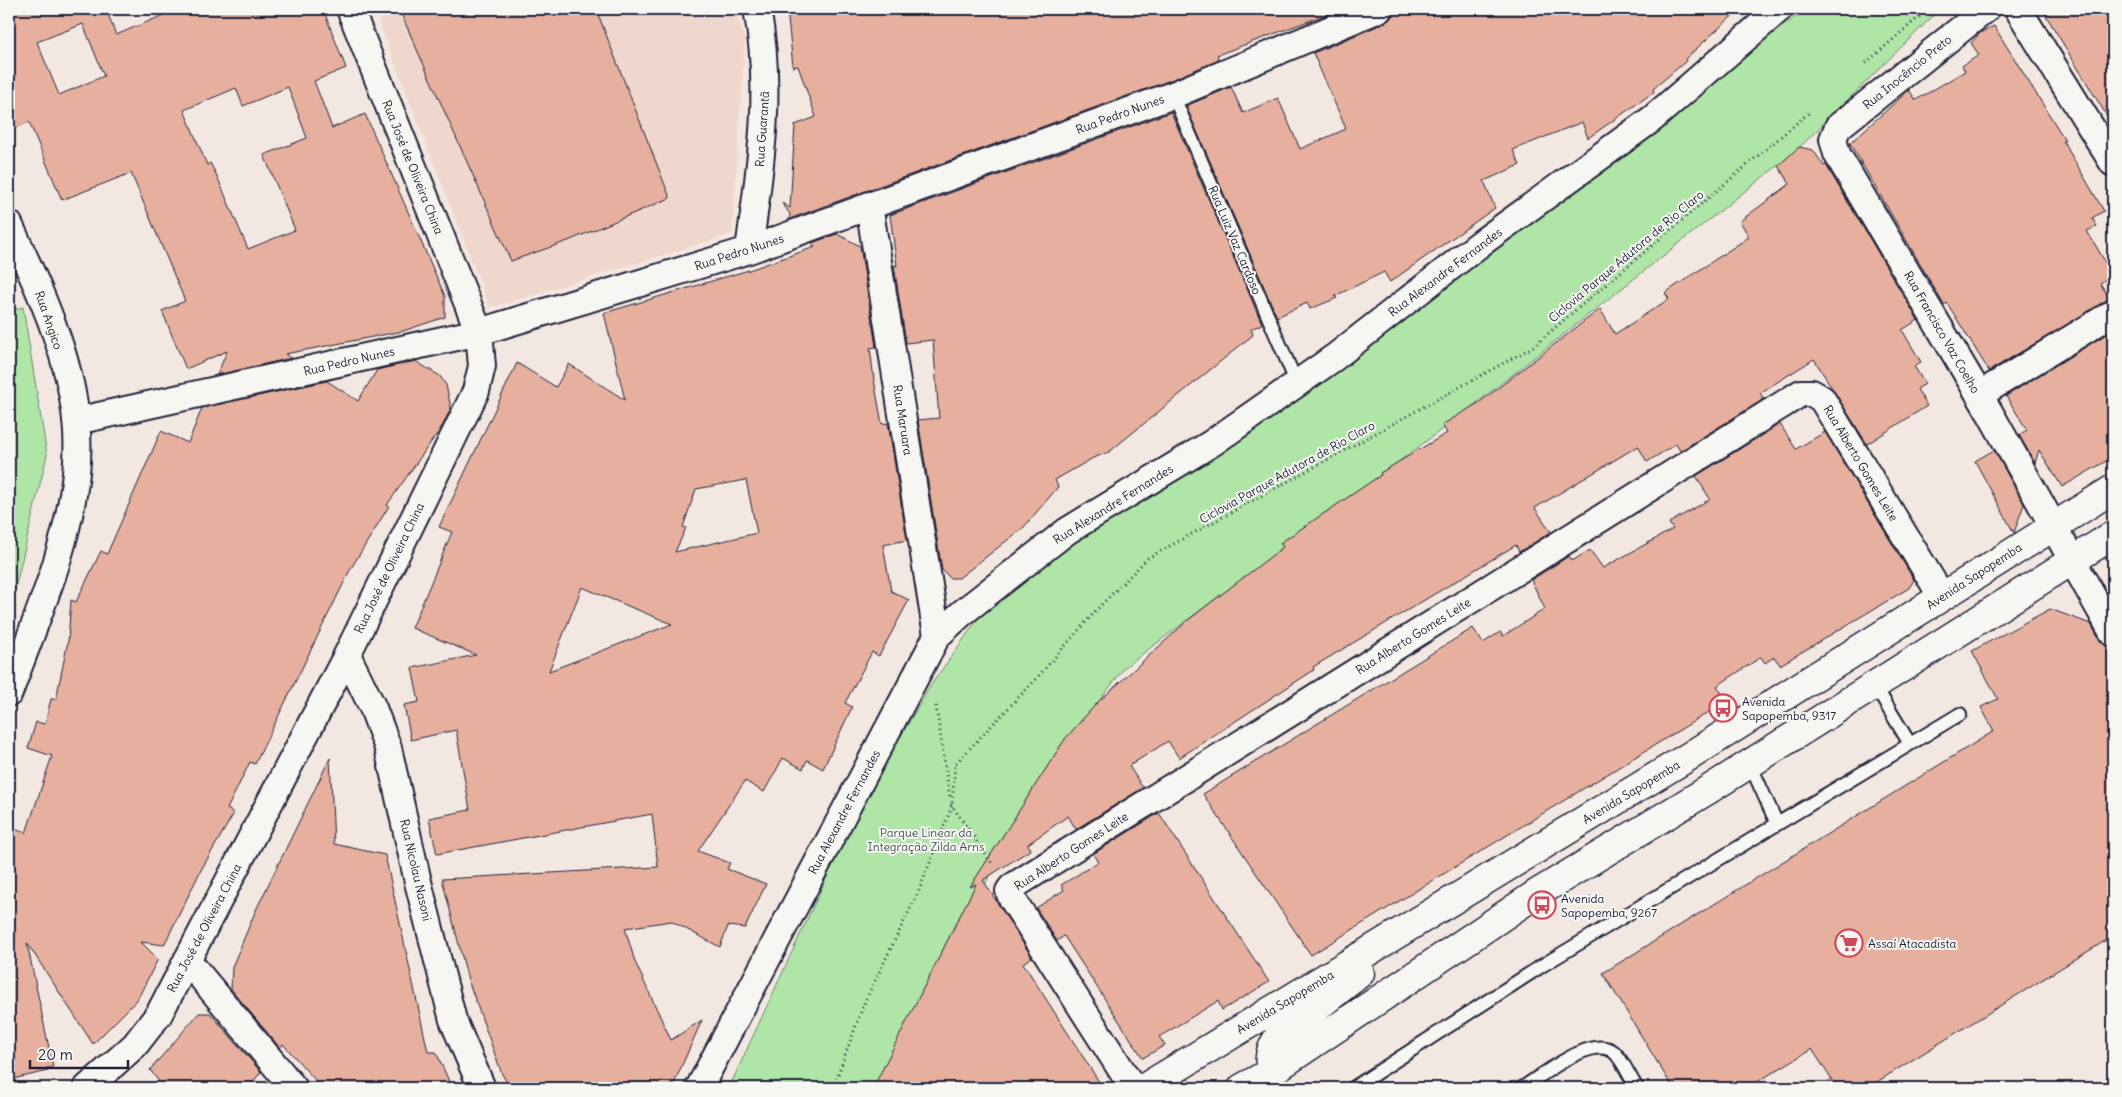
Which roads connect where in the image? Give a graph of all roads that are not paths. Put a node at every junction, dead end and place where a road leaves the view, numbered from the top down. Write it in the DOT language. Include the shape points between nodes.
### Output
graph roads {
  1 [pos="350,9"];
  2 [pos="757,9"];
  3 [pos="1379,9"];
  4 [pos="1778,9"];
  5 [pos="1986,9"];
  6 [pos="2018,9"];
  7 [pos="1173,95"];
  8 [pos="1833,139"];
  9 [pos="2113,163"];
  10 [pos="869,204"];
  11 [pos="9,224"];
  12 [pos="749,250"];
  13 [pos="2113,313"];
  14 [pos="479,332"];
  15 [pos="1297,384"];
  16 [pos="1979,395"];
  17 [pos="76,422"];
  18 [pos="2113,489"];
  19 [pos="2053,525"];
  20 [pos="2113,535"];
  21 [pos="2072,561"];
  22 [pos="1942,596"];
  23 [pos="2113,633"];
  24 [pos="937,636"];
  25 [pos="346,655"];
  26 [pos="1875,686"];
  27 [pos="9,692"];
  28 [pos="1960,714"];
  29 [pos="1910,744"];
  30 [pos="1750,764"];
  31 [pos="1777,824"];
  32 [pos="1428,915"];
  33 [pos="187,960"];
  34 [pos="1276,1080"];
  35 [pos="87,1088"];
  36 [pos="294,1088"];
  37 [pos="482,1088"];
  38 [pos="700,1088"];
  39 [pos="1133,1088"];
  40 [pos="1144,1088"];
  41 [pos="1242,1088"];
  42 [pos="1353,1088"];
  43 [pos="1522,1088"];
  44 [pos="1636,1088"];
  1 -- 14 [label="street, Rua José de Oliveira China"];
  2 -- 12 [label="street, Rua Guarantã" via="765,64 765,125"];
  3 -- 7 [label="street, Rua Pedro Nunes"];
  4 -- 15 [label="street, Rua Alexandre Fernandes" via="1682,95"];
  5 -- 8 [label="street, Rua Inocêncio Preto" via="1838,127"];
  6 -- 9 [label="street"];
  7 -- 10 [label="street, Rua Pedro Nunes"];
  7 -- 15 [label="lane, Rua Luiz Vaz Cardoso"];
  8 -- 16 [label="street, Rua Francisco Vaz Coelho" via="1837,154"];
  10 -- 12 [label="street, Rua Pedro Nunes"];
  10 -- 24 [label="street, Rua Maruara"];
  11 -- 17 [label="street, Rua Angico" via="44,300 67,374"];
  12 -- 14 [label="street, Rua Pedro Nunes"];
  13 -- 16 [label="street"];
  14 -- 17 [label="street, Rua Pedro Nunes"];
  14 -- 25 [label="street, Rua José de Oliveira China" via="482,366 476,391"];
  15 -- 24 [label="street, Rua Alexandre Fernandes" via="1212,443 1067,531"];
  16 -- 19 [label="street, Rua Francisco Vaz Coelho"];
  17 -- 27 [label="street, Rua Angico" via="76,472 56,567"];
  18 -- 19 [label="main road, Avenida Sapopemba"];
  19 -- 21 [label="street, Rua Francisco Vaz Coelho"];
  19 -- 22 [label="main road, Avenida Sapopemba"];
  20 -- 21 [label="main road"];
  21 -- 23 [label="street, Rua Francisco Vaz Coelho"];
  21 -- 26 [label="main road"];
  22 -- 32 [label="main road, Avenida Sapopemba" via="1688,758"];
  22 -- 39 [label="street, Rua Alberto Gomes Leite" via="1822,399 1812,393 1801,393 1012,887 1009,891 1011,897"];
  24 -- 38 [label="street, Rua Alexandre Fernandes"];
  25 -- 33 [label="street, Rua José de Oliveira China"];
  25 -- 37 [label="street, Rua Nicolau Nasoni" via="373,708 388,748 453,1020"];
  26 -- 29 [label="lane"];
  26 -- 30 [label="main road"];
  28 -- 29 [label="lane"];
  29 -- 31 [label="lane"];
  30 -- 31 [label="lane"];
  30 -- 34 [label="main road" via="1536,894"];
  31 -- 42 [label="lane" via="1543,965"];
  32 -- 34 [label="main road" via="1277,1039 1268,1061"];
  32 -- 40 [label="main road, Avenida Sapopemba"];
  33 -- 35 [label="street, Rua José de Oliveira China" via="159,1014 134,1045"];
  33 -- 36 [label="street"];
  34 -- 41 [label="main road"];
  43 -- 44 [label="lane" via="1586,1049 1602,1046 1614,1053"];
}
